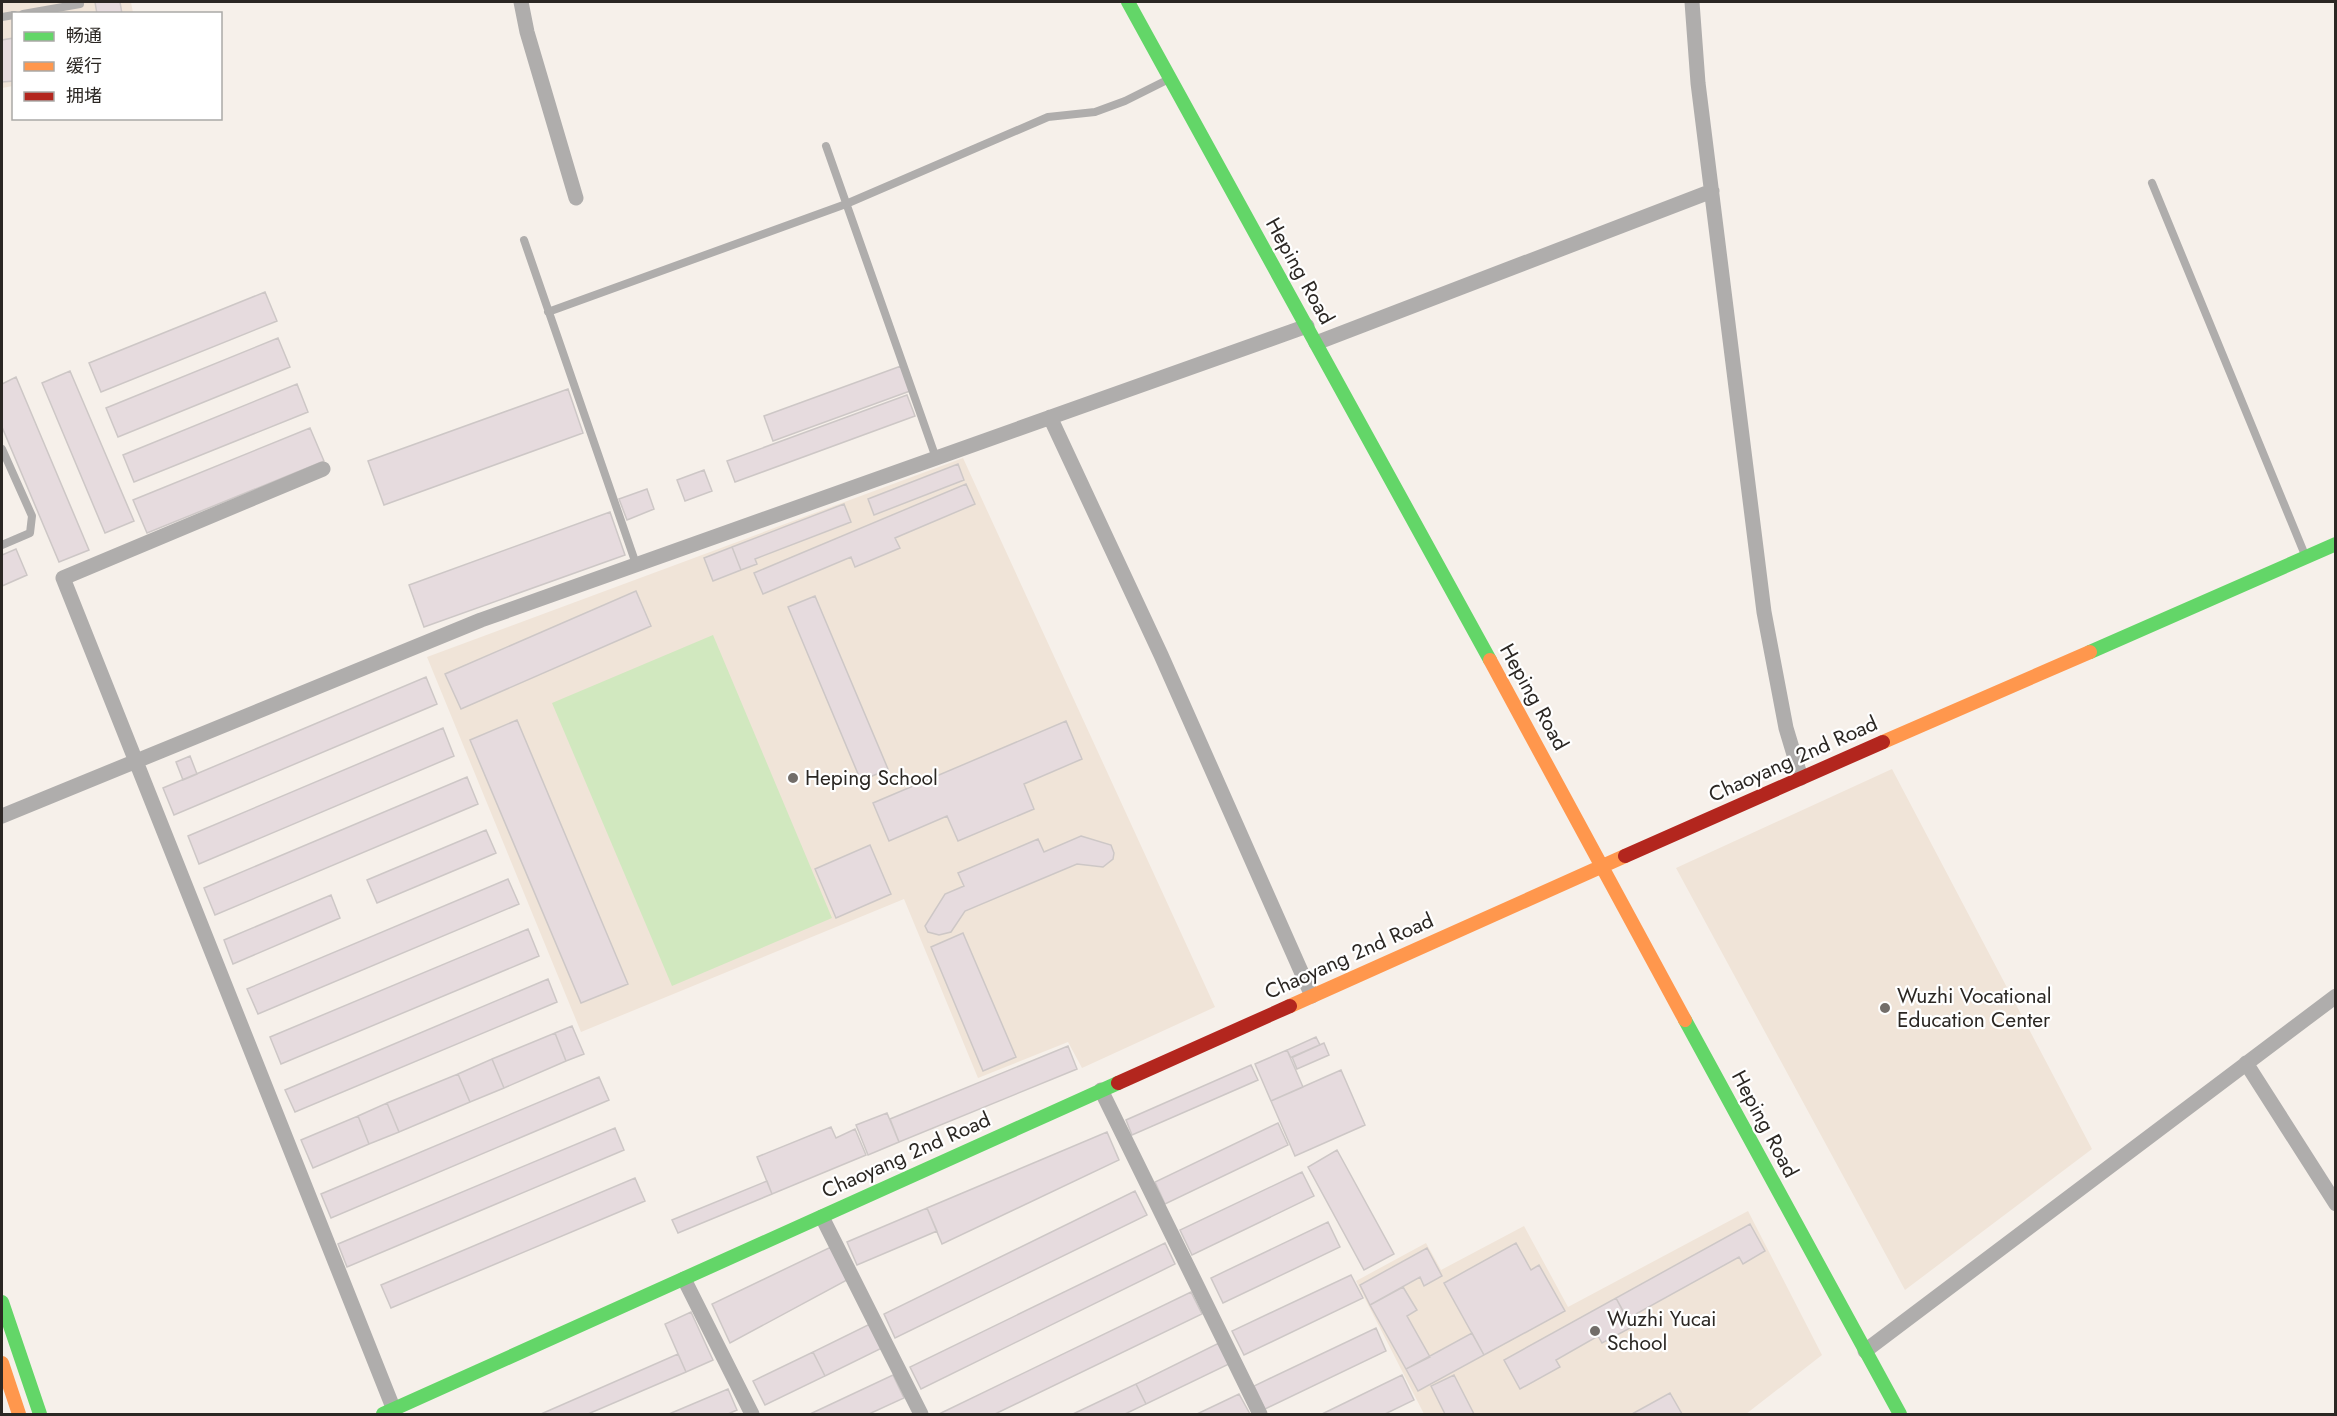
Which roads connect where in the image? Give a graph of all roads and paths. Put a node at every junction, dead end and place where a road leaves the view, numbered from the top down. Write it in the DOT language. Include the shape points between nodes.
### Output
graph roads {
  1 [pos="80,2"];
  2 [pos="521,2"];
  3 [pos="1128,2"];
  4 [pos="1692,2"];
  5 [pos="34,12"];
  6 [pos="1170,78"];
  7 [pos="826,146"];
  8 [pos="2152,183"];
  9 [pos="1712,191"];
  10 [pos="576,198"];
  11 [pos="846,204"];
  12 [pos="524,240"];
  13 [pos="548,312"];
  14 [pos="1306,326"];
  15 [pos="1316,343"];
  16 [pos="1050,417"];
  17 [pos="2,449"];
  18 [pos="936,458"];
  19 [pos="323,469"];
  20 [pos="2336,544"];
  21 [pos="2,545"];
  22 [pos="2306,556"];
  23 [pos="636,564"];
  24 [pos="137,761"];
  25 [pos="1801,778"];
  26 [pos="2,816"];
  27 [pos="1601,866"];
  28 [pos="1312,996"];
  29 [pos="2336,996"];
  30 [pos="2246,1063"];
  31 [pos="1101,1090"];
  32 [pos="2336,1204"];
  33 [pos="822,1216"];
  34 [pos="684,1279"];
  35 [pos="2,1302"];
  36 [pos="1865,1351"];
  37 [pos="2,1363"];
  38 [pos="388,1413"];
  39 [pos="20,1414"];
  40 [pos="40,1414"];
  41 [pos="752,1414"];
  42 [pos="921,1414"];
  43 [pos="1260,1414"];
  44 [pos="1900,1414"];
  1 -- 5 [label="lane"];
  2 -- 10 [label="street"];
  3 -- 6 [label="street, Heping Road"];
  4 -- 9 [label="street"];
  6 -- 11 [label="lane" via="1095,112 1048,117"];
  6 -- 14 [label="street, Heping Road"];
  7 -- 11 [label="lane"];
  8 -- 22 [label="lane"];
  9 -- 15 [label="street"];
  9 -- 25 [label="street" via="1764,612 1786,728"];
  11 -- 13 [label="lane"];
  11 -- 18 [label="lane"];
  12 -- 13 [label="lane"];
  13 -- 23 [label="lane"];
  14 -- 15 [label="street, Heping Road"];
  14 -- 16 [label="street"];
  15 -- 27 [label="street, Heping Road"];
  16 -- 18 [label="street"];
  16 -- 28 [label="street" via="1161,655"];
  17 -- 21 [label="lane" via="32,516 30,533"];
  18 -- 23 [label="street"];
  19 -- 24 [label="street" via="63,578"];
  20 -- 22 [label="street, Chaoyang 2nd Road"];
  22 -- 25 [label="street, Chaoyang 2nd Road"];
  23 -- 24 [label="street" via="482,620"];
  24 -- 26 [label="street"];
  24 -- 38 [label="street"];
  25 -- 27 [label="street, Chaoyang 2nd Road"];
  27 -- 28 [label="street, Chaoyang 2nd Road"];
  27 -- 36 [label="street, Heping Road"];
  28 -- 31 [label="street, Chaoyang 2nd Road"];
  29 -- 30 [label="street"];
  30 -- 32 [label="street"];
  30 -- 36 [label="street"];
  31 -- 33 [label="street, Chaoyang 2nd Road"];
  31 -- 43 [label="street"];
  33 -- 34 [label="street, Chaoyang 2nd Road"];
  33 -- 42 [label="street"];
  34 -- 38 [label="street, Chaoyang 2nd Road"];
  34 -- 41 [label="street"];
  35 -- 40 [label="street"];
  36 -- 44 [label="street, Heping Road"];
  37 -- 39 [label="street"];
}
